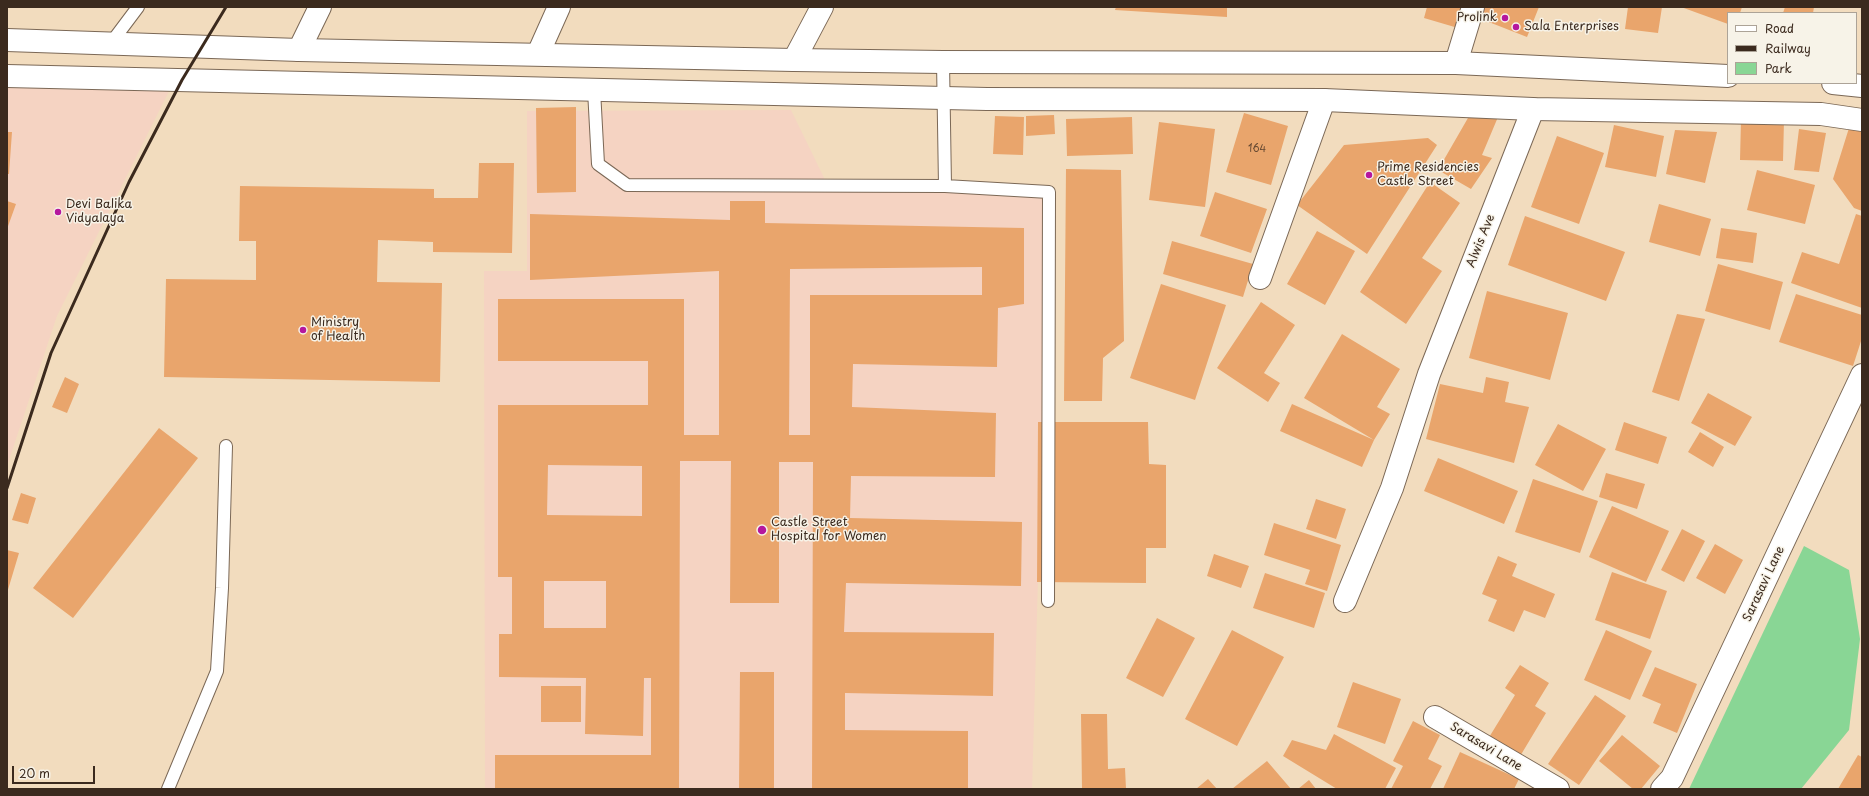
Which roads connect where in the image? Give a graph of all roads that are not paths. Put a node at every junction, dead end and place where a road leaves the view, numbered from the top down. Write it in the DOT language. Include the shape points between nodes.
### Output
graph roads {
  1 [pos="138,7"];
  2 [pos="320,7"];
  3 [pos="559,7"];
  4 [pos="822,7"];
  5 [pos="1473,7"];
  6 [pos="7,40"];
  7 [pos="110,42"];
  8 [pos="299,50"];
  9 [pos="538,54"];
  10 [pos="794,60"];
  11 [pos="943,62"];
  12 [pos="1456,63"];
  13 [pos="7,76"];
  14 [pos="1727,76"];
  15 [pos="1843,84"];
  16 [pos="1862,86"];
  17 [pos="594,90"];
  18 [pos="943,97"];
  19 [pos="1324,100"];
  20 [pos="1533,109"];
  21 [pos="1862,120"];
  22 [pos="945,186"];
  23 [pos="1260,278"];
  24 [pos="1862,375"];
  25 [pos="226,446"];
  26 [pos="1048,600"];
  27 [pos="1345,601"];
  28 [pos="1435,716"];
  29 [pos="168,789"];
  30 [pos="1558,789"];
  31 [pos="1662,789"];
  1 -- 7 [label="lane"];
  2 -- 8 [label="main road"];
  3 -- 9 [label="main road"];
  4 -- 10 [label="main road"];
  5 -- 12 [label="main road"];
  6 -- 7 [label="main road"];
  7 -- 8 [label="main road"];
  8 -- 9 [label="main road"];
  9 -- 10 [label="main road"];
  10 -- 11 [label="main road"];
  11 -- 12 [label="main road"];
  11 -- 18 [label="lane"];
  12 -- 14 [label="main road"];
  13 -- 17 [label="main road"];
  15 -- 16 [label="main road"];
  17 -- 18 [label="main road"];
  17 -- 22 [label="lane" via="598,164 627,185"];
  18 -- 19 [label="main road"];
  18 -- 22 [label="lane"];
  19 -- 20 [label="main road"];
  19 -- 23 [label="main road"];
  20 -- 21 [label="main road" via="1821,114"];
  20 -- 27 [label="main road, Alwis Ave" via="1429,374 1392,488"];
  22 -- 26 [label="lane" via="1049,192"];
  24 -- 31 [label="main road, Sarasavi Lane" via="1672,778"];
  25 -- 29 [label="lane" via="217,671"];
  28 -- 30 [label="main road, Sarasavi Lane"];
}
